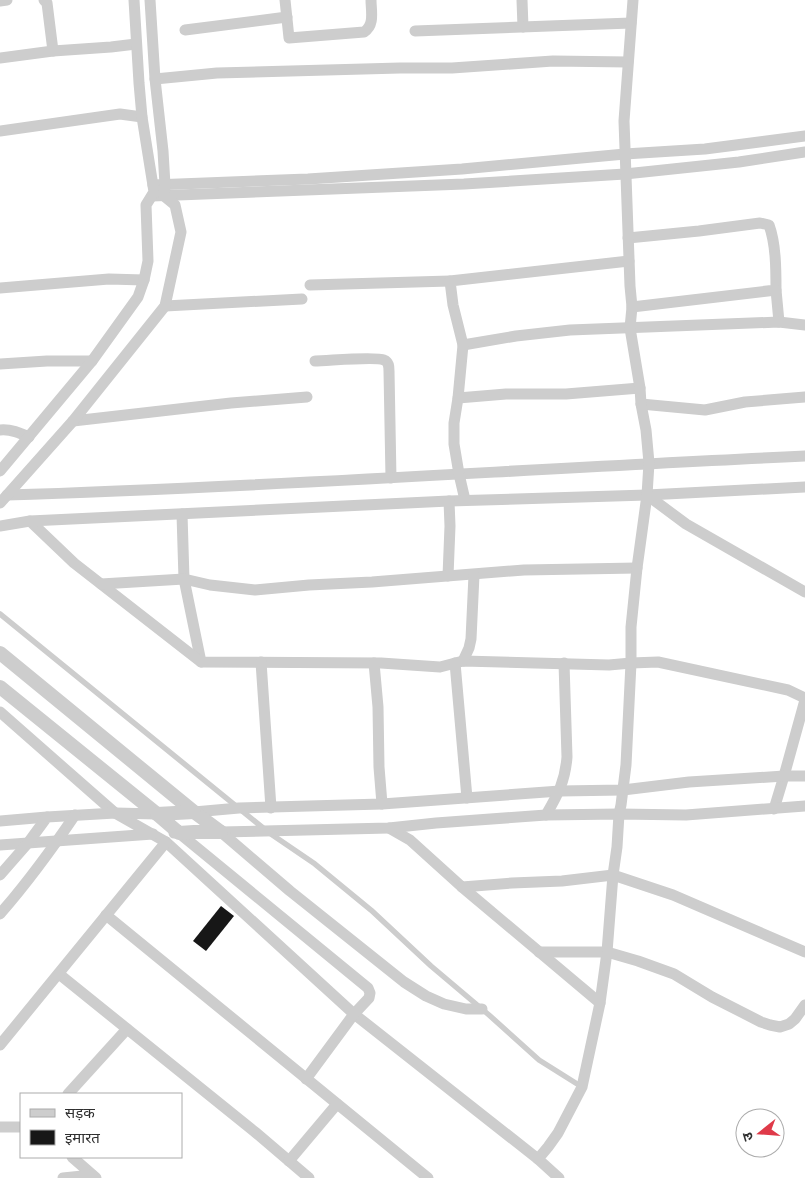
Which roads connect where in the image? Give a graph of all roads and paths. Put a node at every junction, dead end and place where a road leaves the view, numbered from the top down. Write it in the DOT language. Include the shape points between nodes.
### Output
graph roads {
  1 [pos="7,0"];
  2 [pos="44,0"];
  3 [pos="134,0"];
  4 [pos="150,0"];
  5 [pos="285,0"];
  6 [pos="371,0"];
  7 [pos="522,0"];
  8 [pos="633,0"];
  9 [pos="0,1"];
  10 [pos="287,16"];
  11 [pos="631,23"];
  12 [pos="523,27"];
  13 [pos="185,30"];
  14 [pos="415,31"];
  15 [pos="136,44"];
  16 [pos="53,51"];
  17 [pos="0,58"];
  18 [pos="628,62"];
  19 [pos="154,78"];
  20 [pos="142,117"];
  21 [pos="0,131"];
  22 [pos="805,136"];
  23 [pos="805,152"];
  24 [pos="625,154"];
  25 [pos="626,174"];
  26 [pos="158,190"];
  27 [pos="628,238"];
  28 [pos="629,261"];
  29 [pos="144,280"];
  30 [pos="450,281"];
  31 [pos="310,285"];
  32 [pos="0,288"];
  33 [pos="776,290"];
  34 [pos="302,299"];
  35 [pos="165,306"];
  36 [pos="632,307"];
  37 [pos="779,322"];
  38 [pos="805,325"];
  39 [pos="630,328"];
  40 [pos="463,345"];
  41 [pos="92,361"];
  42 [pos="315,361"];
  43 [pos="0,364"];
  44 [pos="640,388"];
  45 [pos="805,396"];
  46 [pos="307,397"];
  47 [pos="458,398"];
  48 [pos="641,404"];
  49 [pos="73,420"];
  50 [pos="0,430"];
  51 [pos="29,437"];
  52 [pos="805,456"];
  53 [pos="649,463"];
  54 [pos="0,471"];
  55 [pos="459,474"];
  56 [pos="391,478"];
  57 [pos="805,487"];
  58 [pos="647,495"];
  59 [pos="4,499"];
  60 [pos="465,500"];
  61 [pos="449,501"];
  62 [pos="182,514"];
  63 [pos="30,521"];
  64 [pos="0,526"];
  65 [pos="637,568"];
  66 [pos="474,575"];
  67 [pos="448,576"];
  68 [pos="184,579"];
  69 [pos="101,584"];
  70 [pos="805,592"];
  71 [pos="0,614"];
  72 [pos="0,653"];
  73 [pos="201,662"];
  74 [pos="261,662"];
  75 [pos="459,662"];
  76 [pos="374,663"];
  77 [pos="564,663"];
  78 [pos="632,663"];
  79 [pos="0,687"];
  80 [pos="805,699"];
  81 [pos="0,712"];
  82 [pos="784,776"];
  83 [pos="805,776"];
  84 [pos="623,790"];
  85 [pos="560,791"];
  86 [pos="467,798"];
  87 [pos="382,804"];
  88 [pos="805,806"];
  89 [pos="239,808"];
  90 [pos="271,808"];
  91 [pos="774,809"];
  92 [pos="194,812"];
  93 [pos="115,813"];
  94 [pos="157,814"];
  95 [pos="619,814"];
  96 [pos="75,815"];
  97 [pos="546,815"];
  98 [pos="47,817"];
  99 [pos="0,821"];
  100 [pos="389,828"];
  101 [pos="221,832"];
  102 [pos="268,832"];
  103 [pos="179,833"];
  104 [pos="153,834"];
  105 [pos="57,842"];
  106 [pos="166,842"];
  107 [pos="28,843"];
  108 [pos="0,845"];
  109 [pos="0,875"];
  110 [pos="613,875"];
  111 [pos="462,887"];
  112 [pos="0,914"];
  113 [pos="106,915"];
  114 [pos="540,952"];
  115 [pos="607,952"];
  116 [pos="805,952"];
  117 [pos="59,974"];
  118 [pos="600,1003"];
  119 [pos="805,1005"];
  120 [pos="482,1009"];
  121 [pos="354,1014"];
  122 [pos="127,1029"];
  123 [pos="0,1045"];
  124 [pos="306,1078"];
  125 [pos="582,1087"];
  126 [pos="69,1093"];
  127 [pos="337,1104"];
  128 [pos="0,1127"];
  129 [pos="20,1127"];
  130 [pos="73,1158"];
  131 [pos="538,1159"];
  132 [pos="289,1161"];
  133 [pos="94,1176"];
  134 [pos="63,1178"];
  135 [pos="309,1178"];
  136 [pos="428,1178"];
  137 [pos="559,1178"];
  1 -- 9 [label="street"];
  2 -- 16 [label="street"];
  3 -- 15 [label="street"];
  4 -- 19 [label="street"];
  5 -- 10 [label="street"];
  6 -- 10 [label="street" via="372,23 364,32 289,38"];
  7 -- 12 [label="street"];
  8 -- 11 [label="street"];
  10 -- 13 [label="street"];
  11 -- 12 [label="street"];
  11 -- 18 [label="street"];
  12 -- 14 [label="street"];
  15 -- 16 [label="street"];
  15 -- 20 [label="street"];
  16 -- 17 [label="street"];
  18 -- 19 [label="street" via="553,60 452,68 216,73"];
  18 -- 24 [label="street"];
  19 -- 26 [label="street" via="163,151"];
  20 -- 21 [label="street" via="120,114"];
  20 -- 26 [label="street"];
  22 -- 24 [label="street" via="705,149"];
  23 -- 25 [label="street"];
  24 -- 25 [label="street"];
  24 -- 26 [label="street" via="462,170"];
  25 -- 26 [label="street" via="464,184"];
  25 -- 27 [label="street"];
  26 -- 29 [label="street" via="146,206 148,261"];
  26 -- 35 [label="street" via="175,205 180,232"];
  27 -- 28 [label="street"];
  27 -- 33 [label="street" via="760,223 769,225 776,266"];
  28 -- 30 [label="street"];
  28 -- 36 [label="street"];
  29 -- 32 [label="street" via="109,279"];
  29 -- 41 [label="street" via="138,297"];
  30 -- 31 [label="street"];
  30 -- 40 [label="street"];
  33 -- 36 [label="street"];
  33 -- 37 [label="street"];
  34 -- 35 [label="street"];
  35 -- 49 [label="street"];
  36 -- 39 [label="street"];
  37 -- 38 [label="street"];
  37 -- 39 [label="street"];
  39 -- 40 [label="street" via="570,330"];
  39 -- 44 [label="street"];
  40 -- 47 [label="street"];
  41 -- 43 [label="street"];
  41 -- 51 [label="street"];
  42 -- 56 [label="street" via="373,359 384,360 388,364"];
  44 -- 47 [label="street"];
  44 -- 48 [label="street"];
  45 -- 48 [label="street" via="705,410"];
  46 -- 49 [label="street"];
  47 -- 55 [label="street" via="454,444"];
  48 -- 53 [label="street"];
  49 -- 59 [label="street"];
  50 -- 51 [label="street"];
  51 -- 54 [label="street"];
  52 -- 53 [label="street"];
  53 -- 55 [label="street"];
  53 -- 58 [label="street"];
  55 -- 56 [label="street"];
  55 -- 60 [label="street"];
  56 -- 59 [label="street"];
  57 -- 58 [label="street"];
  58 -- 60 [label="street"];
  58 -- 65 [label="street"];
  58 -- 70 [label="street" via="686,524"];
  60 -- 61 [label="street"];
  61 -- 62 [label="street"];
  61 -- 67 [label="street"];
  62 -- 63 [label="street"];
  62 -- 68 [label="street"];
  63 -- 64 [label="street"];
  63 -- 69 [label="street"];
  65 -- 66 [label="street" via="524,570"];
  65 -- 78 [label="street" via="631,627"];
  66 -- 67 [label="street"];
  66 -- 75 [label="street" via="471,639"];
  67 -- 68 [label="street" via="255,590"];
  68 -- 69 [label="street"];
  68 -- 73 [label="street"];
  69 -- 73 [label="street"];
  71 -- 89 [label="lane"];
  72 -- 92 [label="street"];
  73 -- 74 [label="street"];
  74 -- 76 [label="street"];
  74 -- 90 [label="street"];
  75 -- 76 [label="street" via="440,666"];
  75 -- 77 [label="street"];
  75 -- 86 [label="street"];
  76 -- 87 [label="street"];
  77 -- 78 [label="street"];
  77 -- 85 [label="street" via="567,757"];
  78 -- 80 [label="street" via="658,662 707,672 788,690"];
  78 -- 84 [label="street"];
  79 -- 94 [label="street"];
  80 -- 82 [label="street"];
  81 -- 93 [label="street"];
  82 -- 83 [label="street"];
  82 -- 84 [label="street"];
  82 -- 91 [label="street"];
  84 -- 85 [label="street"];
  84 -- 95 [label="street"];
  85 -- 86 [label="street"];
  85 -- 97 [label="street"];
  86 -- 87 [label="street"];
  87 -- 90 [label="street"];
  88 -- 91 [label="street"];
  89 -- 90 [label="street"];
  89 -- 92 [label="street"];
  89 -- 102 [label="lane"];
  91 -- 95 [label="street" via="686,815"];
  92 -- 94 [label="street"];
  92 -- 101 [label="street"];
  93 -- 94 [label="street"];
  93 -- 96 [label="street"];
  93 -- 104 [label="street"];
  94 -- 103 [label="street"];
  95 -- 97 [label="street"];
  95 -- 110 [label="street"];
  96 -- 98 [label="street"];
  96 -- 105 [label="street"];
  97 -- 100 [label="street"];
  98 -- 99 [label="street"];
  98 -- 107 [label="street"];
  100 -- 102 [label="street"];
  100 -- 111 [label="street" via="410,840"];
  101 -- 102 [label="street"];
  101 -- 103 [label="street"];
  101 -- 120 [label="street" via="404,982 444,1004"];
  102 -- 120 [label="lane" via="315,864 371,910"];
  103 -- 104 [label="street"];
  103 -- 121 [label="street" via="368,988 369,998"];
  104 -- 105 [label="street"];
  104 -- 106 [label="street"];
  105 -- 107 [label="street"];
  105 -- 112 [label="street"];
  106 -- 113 [label="street"];
  106 -- 121 [label="street"];
  107 -- 108 [label="street"];
  107 -- 109 [label="street"];
  110 -- 111 [label="street"];
  110 -- 115 [label="street"];
  110 -- 116 [label="street" via="673,894"];
  111 -- 114 [label="street"];
  113 -- 117 [label="street"];
  113 -- 124 [label="street"];
  114 -- 115 [label="street"];
  114 -- 118 [label="street"];
  115 -- 118 [label="street"];
  115 -- 119 [label="street" via="674,974 770,1026 788,1024"];
  117 -- 122 [label="street"];
  117 -- 123 [label="street"];
  118 -- 125 [label="street"];
  120 -- 125 [label="lane" via="539,1060"];
  121 -- 124 [label="street"];
  121 -- 131 [label="street"];
  122 -- 126 [label="street"];
  122 -- 132 [label="street"];
  124 -- 127 [label="street"];
  125 -- 131 [label="street" via="558,1133"];
  127 -- 132 [label="street"];
  127 -- 136 [label="street"];
  128 -- 129 [label="street"];
  130 -- 133 [label="street"];
  131 -- 137 [label="street"];
  132 -- 135 [label="street"];
  133 -- 134 [label="street"];
}
